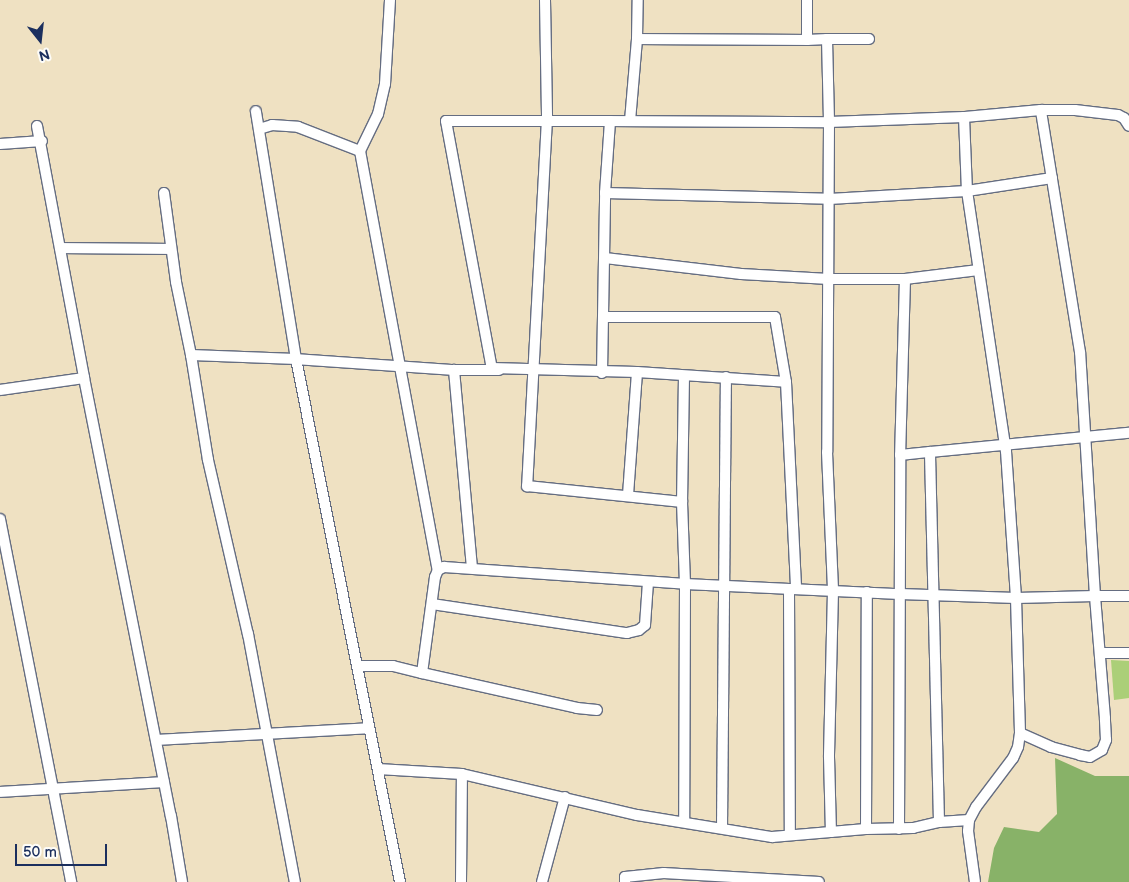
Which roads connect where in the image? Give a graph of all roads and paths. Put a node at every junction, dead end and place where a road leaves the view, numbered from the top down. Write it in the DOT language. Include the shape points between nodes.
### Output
graph roads {
  1 [pos="390,0"];
  2 [pos="545,0"];
  3 [pos="638,0"];
  4 [pos="808,0"];
  5 [pos="637,39"];
  6 [pos="828,39"];
  7 [pos="869,39"];
  8 [pos="806,40"];
  9 [pos="1041,110"];
  10 [pos="256,111"];
  11 [pos="964,117"];
  12 [pos="547,119"];
  13 [pos="610,120"];
  14 [pos="630,120"];
  15 [pos="829,122"];
  16 [pos="37,126"];
  17 [pos="1129,126"];
  18 [pos="259,129"];
  19 [pos="42,141"];
  20 [pos="0,144"];
  21 [pos="360,151"];
  22 [pos="1052,178"];
  23 [pos="967,191"];
  24 [pos="164,193"];
  25 [pos="605,193"];
  26 [pos="829,199"];
  27 [pos="60,248"];
  28 [pos="171,249"];
  29 [pos="605,258"];
  30 [pos="978,270"];
  31 [pos="829,279"];
  32 [pos="906,279"];
  33 [pos="603,317"];
  34 [pos="191,355"];
  35 [pos="296,359"];
  36 [pos="401,366"];
  37 [pos="454,370"];
  38 [pos="532,370"];
  39 [pos="637,372"];
  40 [pos="602,373"];
  41 [pos="684,376"];
  42 [pos="726,377"];
  43 [pos="84,378"];
  44 [pos="786,382"];
  45 [pos="0,390"];
  46 [pos="1129,434"];
  47 [pos="1085,438"];
  48 [pos="1004,445"];
  49 [pos="930,452"];
  50 [pos="900,455"];
  51 [pos="628,495"];
  52 [pos="682,502"];
  53 [pos="0,518"];
  54 [pos="472,568"];
  55 [pos="438,570"];
  56 [pos="648,582"];
  57 [pos="685,584"];
  58 [pos="723,586"];
  59 [pos="793,589"];
  60 [pos="833,591"];
  61 [pos="867,592"];
  62 [pos="900,594"];
  63 [pos="934,595"];
  64 [pos="1095,596"];
  65 [pos="1129,596"];
  66 [pos="1016,598"];
  67 [pos="432,604"];
  68 [pos="1100,653"];
  69 [pos="1129,653"];
  70 [pos="358,666"];
  71 [pos="422,673"];
  72 [pos="597,710"];
  73 [pos="368,728"];
  74 [pos="1020,733"];
  75 [pos="267,736"];
  76 [pos="156,740"];
  77 [pos="378,769"];
  78 [pos="462,774"];
  79 [pos="164,782"];
  80 [pos="52,788"];
  81 [pos="0,792"];
  82 [pos="565,797"];
  83 [pos="969,820"];
  84 [pos="684,821"];
  85 [pos="938,822"];
  86 [pos="722,828"];
  87 [pos="866,828"];
  88 [pos="899,829"];
  89 [pos="831,832"];
  90 [pos="790,835"];
  91 [pos="71,882"];
  92 [pos="182,882"];
  93 [pos="295,882"];
  94 [pos="400,882"];
  95 [pos="461,882"];
  96 [pos="542,882"];
  97 [pos="624,882"];
  98 [pos="819,882"];
  99 [pos="975,882"];
  1 -- 21 [label="street" via="385,84 378,114"];
  2 -- 12 [label="street"];
  3 -- 5 [label="street"];
  4 -- 8 [label="street"];
  5 -- 8 [label="street"];
  5 -- 14 [label="street"];
  6 -- 7 [label="street"];
  6 -- 8 [label="street"];
  6 -- 15 [label="street"];
  9 -- 11 [label="street"];
  9 -- 17 [label="street" via="1118,115"];
  9 -- 22 [label="street"];
  10 -- 18 [label="street"];
  11 -- 15 [label="street"];
  11 -- 23 [label="street"];
  12 -- 13 [label="street"];
  12 -- 38 [label="street"];
  12 -- 38 [label="street" via="446,121 492,368"];
  13 -- 14 [label="street"];
  13 -- 25 [label="street"];
  14 -- 15 [label="street"];
  15 -- 26 [label="street"];
  16 -- 19 [label="street"];
  18 -- 21 [label="street" via="272,125 298,127"];
  18 -- 35 [label="street"];
  19 -- 20 [label="street"];
  19 -- 27 [label="street"];
  21 -- 36 [label="street"];
  22 -- 23 [label="street"];
  22 -- 47 [label="street" via="1080,352"];
  23 -- 26 [label="street"];
  23 -- 30 [label="street"];
  24 -- 28 [label="street"];
  25 -- 26 [label="street"];
  25 -- 29 [label="street"];
  26 -- 31 [label="street"];
  27 -- 28 [label="street"];
  27 -- 43 [label="street"];
  28 -- 34 [label="street"];
  29 -- 31 [label="street" via="741,274"];
  29 -- 33 [label="street"];
  30 -- 32 [label="street"];
  30 -- 48 [label="street"];
  31 -- 32 [label="street"];
  31 -- 60 [label="street" via="827,452"];
  32 -- 50 [label="street"];
  33 -- 40 [label="street"];
  33 -- 44 [label="street" via="775,317"];
  34 -- 35 [label="street"];
  34 -- 75 [label="street" via="208,460 248,634"];
  35 -- 36 [label="street"];
  35 -- 70 [label="street"];
  36 -- 37 [label="street"];
  36 -- 55 [label="street"];
  37 -- 38 [label="street"];
  37 -- 54 [label="street"];
  38 -- 40 [label="street"];
  38 -- 51 [label="street" via="527,486"];
  39 -- 40 [label="street"];
  39 -- 41 [label="street"];
  39 -- 51 [label="street"];
  41 -- 42 [label="street"];
  41 -- 52 [label="street"];
  42 -- 44 [label="street"];
  42 -- 58 [label="street"];
  43 -- 45 [label="street"];
  43 -- 76 [label="street"];
  44 -- 59 [label="street"];
  46 -- 47 [label="street"];
  47 -- 48 [label="street"];
  47 -- 64 [label="street"];
  48 -- 49 [label="street"];
  48 -- 66 [label="street"];
  49 -- 50 [label="street"];
  49 -- 63 [label="street"];
  50 -- 62 [label="street"];
  51 -- 52 [label="street"];
  52 -- 57 [label="street"];
  53 -- 80 [label="street"];
  54 -- 55 [label="street" via="444,567"];
  54 -- 56 [label="street"];
  55 -- 67 [label="street"];
  56 -- 57 [label="street"];
  56 -- 67 [label="street" via="645,625 627,633"];
  57 -- 58 [label="street"];
  57 -- 84 [label="street"];
  58 -- 59 [label="street"];
  58 -- 86 [label="street"];
  59 -- 60 [label="street"];
  59 -- 90 [label="street"];
  60 -- 61 [label="street"];
  60 -- 89 [label="street" via="829,757"];
  61 -- 62 [label="street"];
  61 -- 87 [label="street"];
  62 -- 63 [label="street"];
  62 -- 88 [label="street"];
  63 -- 66 [label="street"];
  63 -- 85 [label="street"];
  64 -- 65 [label="street"];
  64 -- 66 [label="street"];
  64 -- 68 [label="street"];
  66 -- 74 [label="street"];
  67 -- 71 [label="street"];
  68 -- 69 [label="street"];
  68 -- 74 [label="street" via="1106,740 1102,750 1090,757 1080,755"];
  70 -- 71 [label="street" via="393,666"];
  70 -- 73 [label="street"];
  71 -- 72 [label="street"];
  73 -- 75 [label="street"];
  73 -- 77 [label="street"];
  74 -- 83 [label="street" via="1013,758"];
  75 -- 76 [label="street"];
  75 -- 93 [label="street"];
  76 -- 79 [label="street"];
  77 -- 78 [label="street"];
  77 -- 94 [label="street"];
  78 -- 82 [label="street"];
  78 -- 95 [label="street"];
  79 -- 80 [label="street"];
  79 -- 92 [label="street"];
  80 -- 81 [label="street"];
  80 -- 91 [label="street"];
  82 -- 84 [label="street" via="637,815"];
  82 -- 96 [label="street"];
  83 -- 85 [label="street"];
  83 -- 99 [label="street"];
  84 -- 86 [label="street"];
  85 -- 88 [label="street"];
  86 -- 90 [label="street" via="772,837"];
  87 -- 88 [label="street"];
  87 -- 89 [label="street"];
  89 -- 90 [label="street"];
  97 -- 98 [label="street" via="625,877 664,873"];
}
